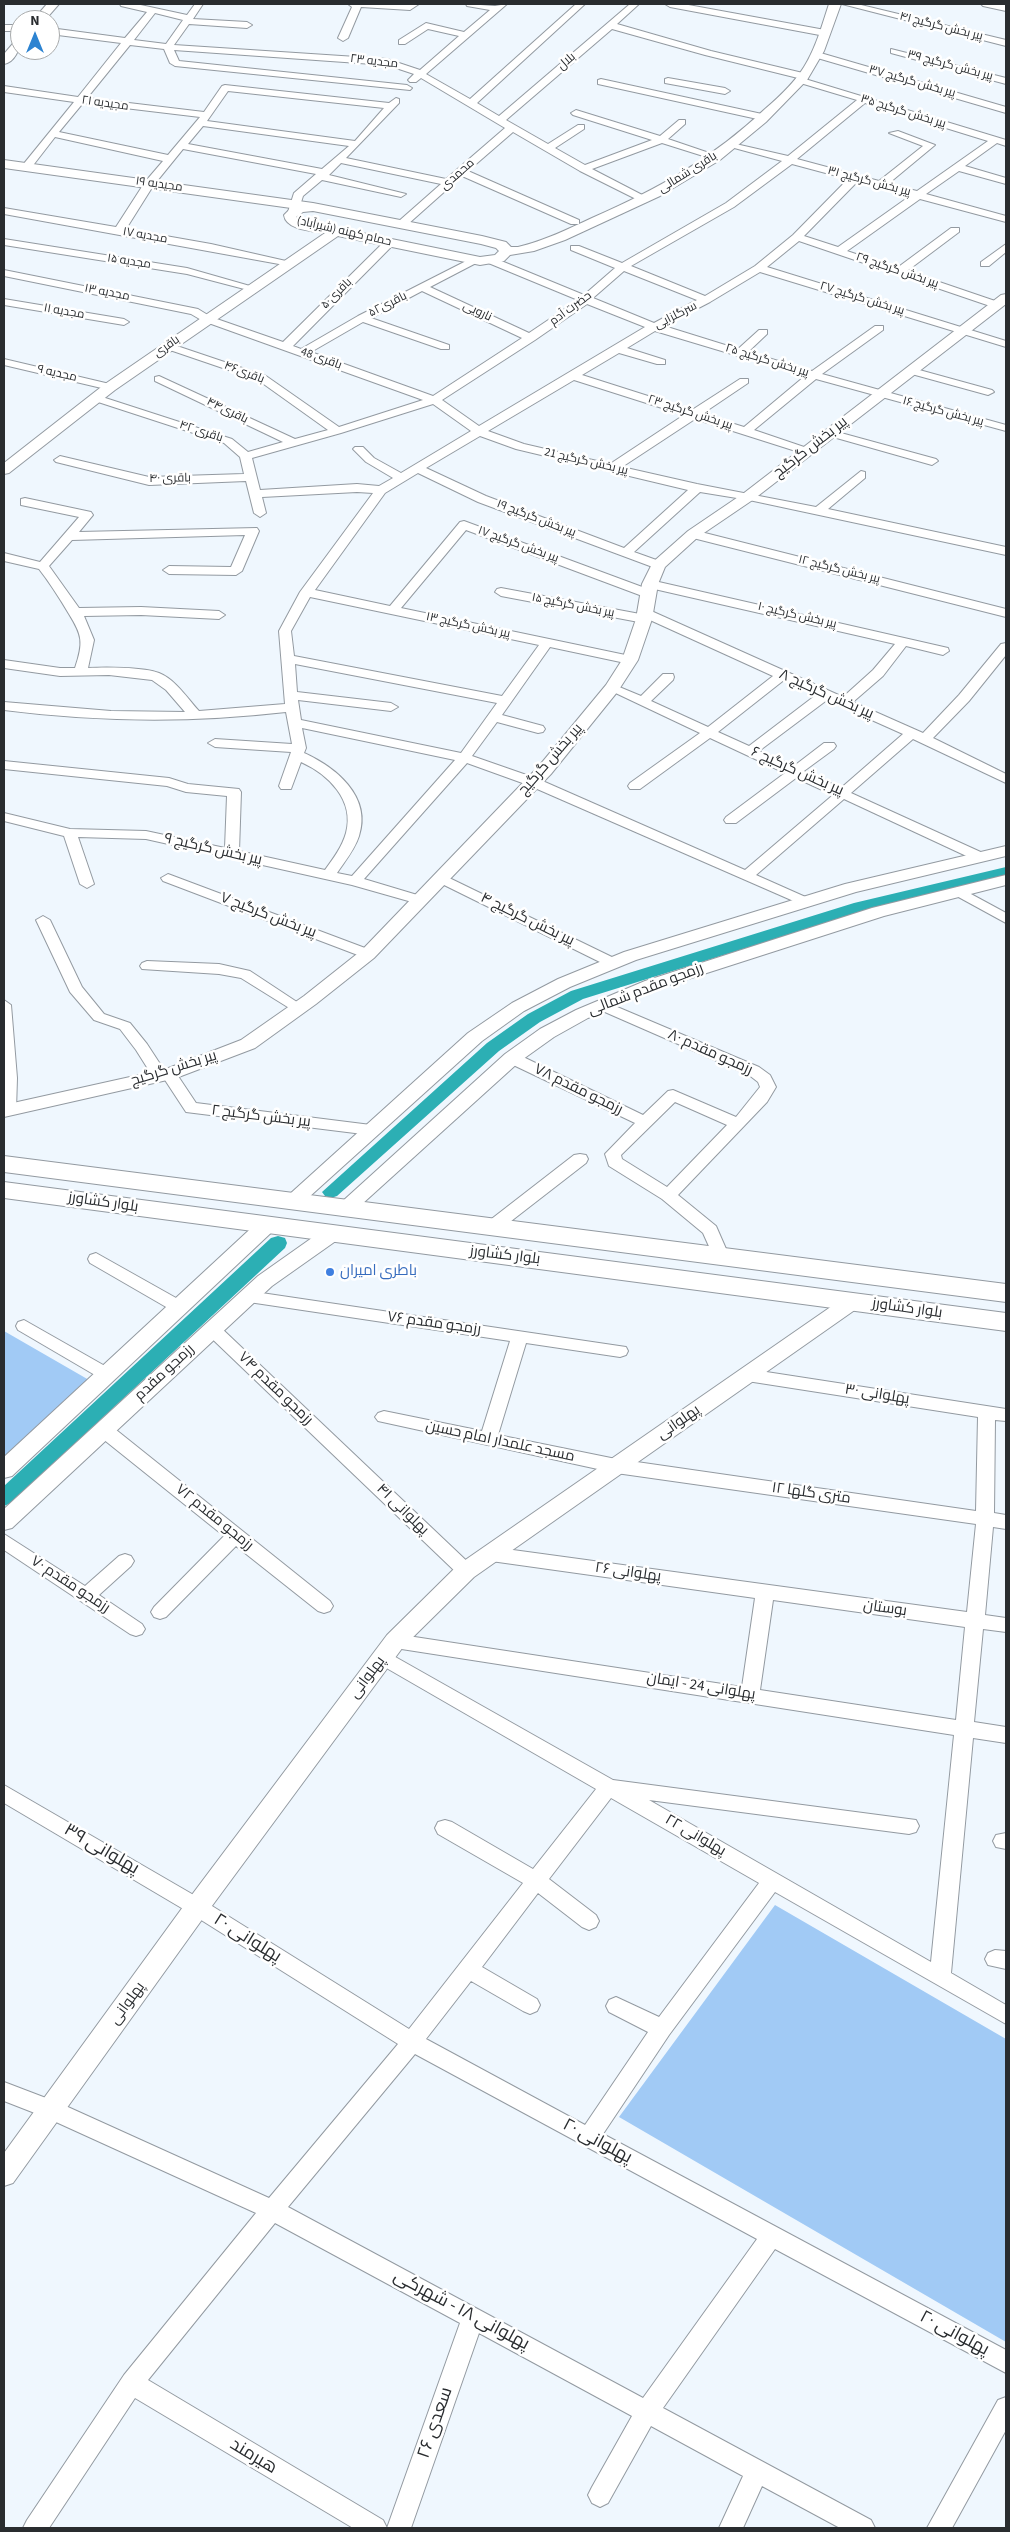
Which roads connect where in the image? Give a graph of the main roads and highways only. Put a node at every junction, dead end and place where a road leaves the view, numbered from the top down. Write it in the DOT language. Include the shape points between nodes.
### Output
graph roads {
  1 [pos="4,1164"];
  2 [pos="4,1190"];
  3 [pos="491,1228"];
  4 [pos="484,1254"];
  5 [pos="1006,1294"];
  6 [pos="1006,1322"];
  1 -- 3 [label="main road, بلوار کشاورز"];
  2 -- 4 [label="main road, بلوار کشاورز"];
  3 -- 4 [label="main road"];
  3 -- 5 [label="main road, بلوار کشاورز"];
  4 -- 6 [label="main road, بلوار کشاورز"];
}
